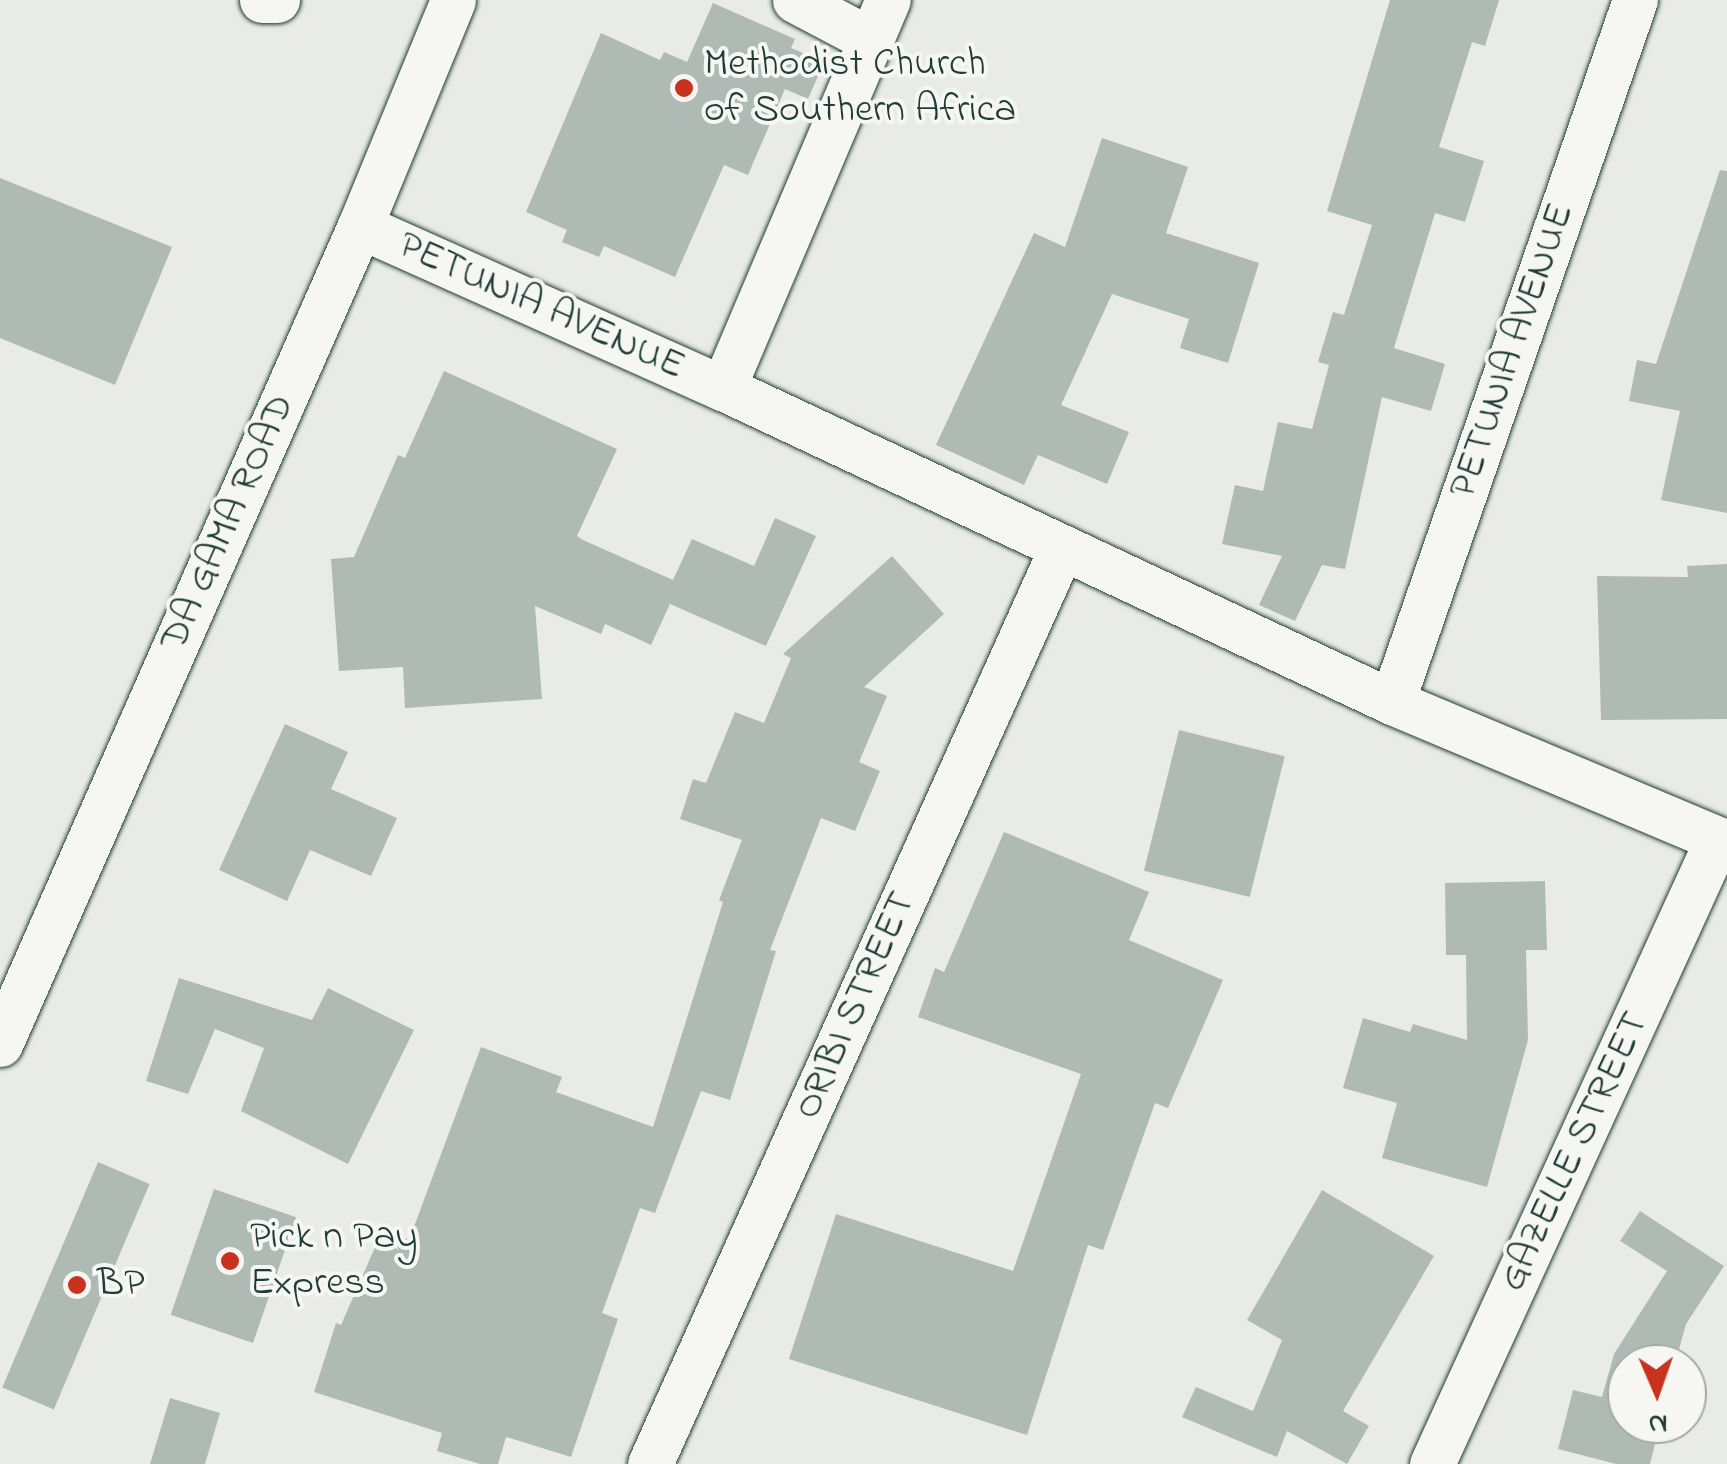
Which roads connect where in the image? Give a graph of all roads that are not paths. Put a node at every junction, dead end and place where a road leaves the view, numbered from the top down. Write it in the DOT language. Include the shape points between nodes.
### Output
graph roads {
  1 [pos="262,0"];
  2 [pos="277,0"];
  3 [pos="454,0"];
  4 [pos="794,0"];
  5 [pos="1635,0"];
  6 [pos="880,20"];
  7 [pos="360,226"];
  8 [pos="723,388"];
  9 [pos="1062,548"];
  10 [pos="1392,702"];
  11 [pos="1722,841"];
  12 [pos="0,1044"];
  13 [pos="650,1464"];
  14 [pos="1432,1464"];
  1 -- 2 [label="street"];
  3 -- 7 [label="street, DA GAMA ROAD"];
  4 -- 6 [label="street"];
  5 -- 10 [label="street, PETUNIA AVENUE"];
  6 -- 8 [label="street, PETUNIA AVENUE"];
  7 -- 8 [label="street, PETUNIA AVENUE"];
  7 -- 12 [label="street, DA GAMA ROAD"];
  8 -- 9 [label="street, PETUNIA AVENUE"];
  9 -- 10 [label="street, PETUNIA AVENUE"];
  9 -- 13 [label="street, ORIBI STREET"];
  10 -- 11 [label="street, PETUNIA AVENUE"];
  11 -- 14 [label="street, GAZELLE STREET"];
}
